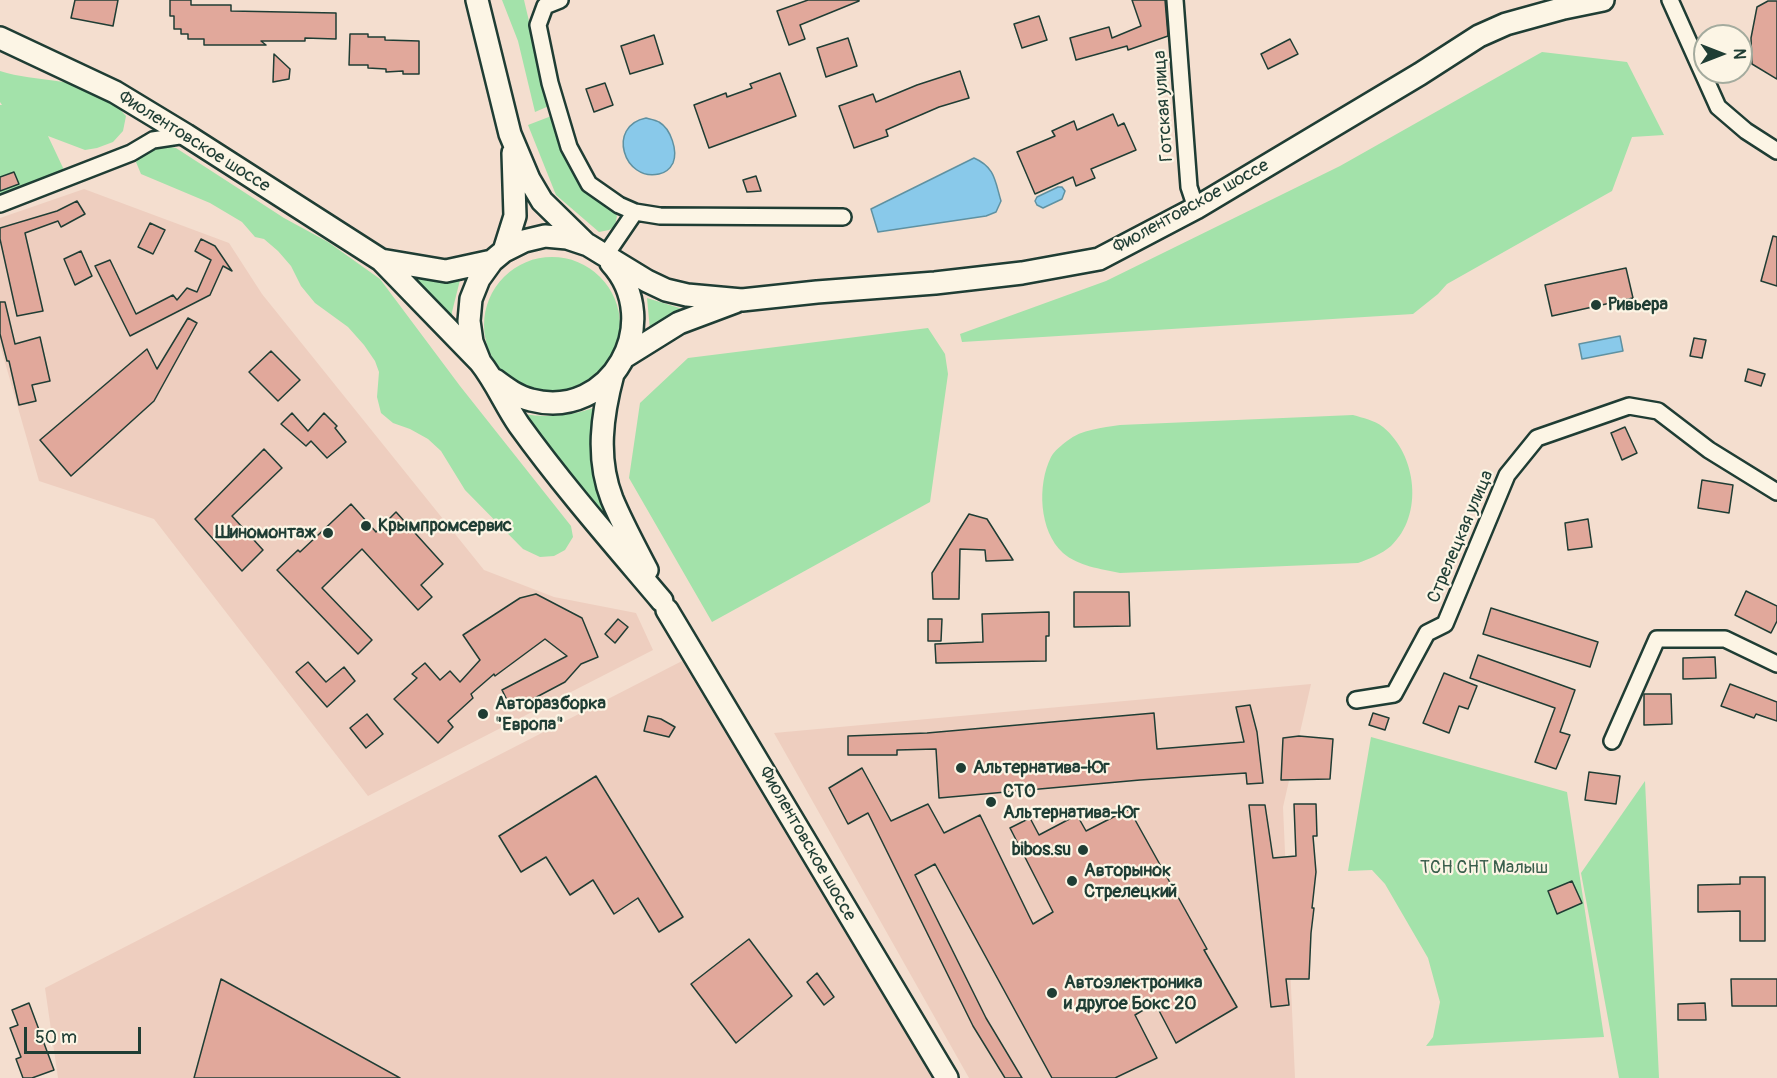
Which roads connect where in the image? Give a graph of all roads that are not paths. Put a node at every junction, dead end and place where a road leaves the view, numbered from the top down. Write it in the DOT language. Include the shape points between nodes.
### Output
graph roads {
  1 [pos="477,0"];
  2 [pos="560,0"];
  3 [pos="1175,0"];
  4 [pos="1603,0"];
  5 [pos="1670,0"];
  6 [pos="0,38"];
  7 [pos="186,135"];
  8 [pos="513,143"];
  9 [pos="1777,150"];
  10 [pos="0,204"];
  11 [pos="1196,208"];
  12 [pos="635,212"];
  13 [pos="843,218"];
  14 [pos="596,250"];
  15 [pos="498,256"];
  16 [pos="381,260"];
  17 [pos="742,300"];
  18 [pos="626,356"];
  19 [pos="480,362"];
  20 [pos="614,374"];
  21 [pos="494,379"];
  22 [pos="1777,492"];
  23 [pos="667,610"];
  24 [pos="1777,664"];
  25 [pos="1356,700"];
  26 [pos="1612,741"];
  27 [pos="947,1078"];
  1 -- 8 [label="main road"];
  2 -- 12 [label="street" via="545,6 538,25 569,147 589,184"];
  3 -- 11 [label="street, Готская улица" via="1189,187"];
  4 -- 11 [label="main road, Фиолентовское шоссе" via="1506,24 1479,36"];
  5 -- 9 [label="street" via="1718,107"];
  6 -- 7 [label="main road, Фиолентовское шоссе" via="115,92"];
  7 -- 10 [label="street" via="153,140 131,153"];
  7 -- 16 [label="main road, Фиолентовское шоссе"];
  8 -- 14 [label="main road" via="542,201"];
  8 -- 15 [label="main road" via="515,216"];
  11 -- 17 [label="main road, Фиолентовское шоссе" via="1099,259 989,277"];
  12 -- 13 [label="street" via="660,216"];
  12 -- 14 [label="street"];
  14 -- 15 [label="main road, Фиолентовское шоссе" via="567,238 545,237 524,241"];
  14 -- 17 [label="main road, Фиолентовское шоссе" via="666,290"];
  14 -- 18 [label="main road, Фиолентовское шоссе" via="620,272 630,292 633,335"];
  15 -- 16 [label="main road, Фиолентовское шоссе" via="446,271"];
  15 -- 19 [label="main road, Фиолентовское шоссе" via="479,279 471,299 470,332"];
  16 -- 19 [label="main road, Фиолентовское шоссе"];
  17 -- 18 [label="main road, Фиолентовское шоссе" via="679,323"];
  18 -- 20 [label="main road, Фиолентовское шоссе"];
  19 -- 21 [label="main road, Фиолентовское шоссе"];
  20 -- 21 [label="main road, Фиолентовское шоссе" via="597,389 555,403 532,400"];
  20 -- 21 [label="main road, Фиолентовское шоссе" via="603,414 604,473 611,498 662,601 570,492 518,423"];
  22 -- 25 [label="street, Стрелецкая улица" via="1709,450 1658,411 1629,406 1536,438 1507,475 1445,624 1427,633 1394,693"];
  23 -- 27 [label="main road, Фиолентовское шоссе"];
  24 -- 26 [label="street" via="1725,639 1657,639"];
}
